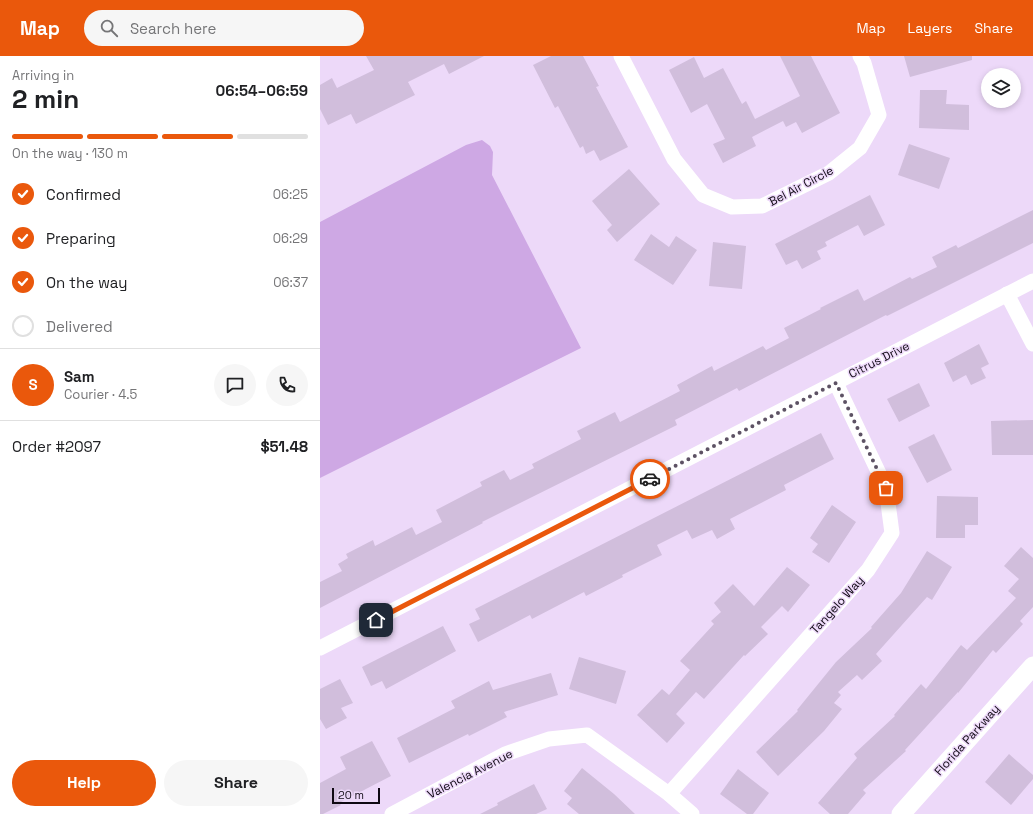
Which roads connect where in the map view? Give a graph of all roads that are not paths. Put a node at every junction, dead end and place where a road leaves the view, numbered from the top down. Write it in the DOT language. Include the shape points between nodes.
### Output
graph roads {
  1 [pos="622,56"];
  2 [pos="860,56"];
  3 [pos="1033,281"];
  4 [pos="1007,294"];
  5 [pos="1033,344"];
  6 [pos="836,383"];
  7 [pos="320,648"];
  8 [pos="1033,666"];
  9 [pos="669,794"];
  10 [pos="392,814"];
  11 [pos="692,814"];
  12 [pos="901,814"];
  1 -- 2 [label="street, Bel Air Circle" via="674,160 703,195 732,207 762,206 829,173 860,148 880,115"];
  3 -- 4 [label="street, Citrus Drive"];
  4 -- 5 [label="street"];
  4 -- 6 [label="street, Citrus Drive"];
  6 -- 7 [label="street, Citrus Drive"];
  6 -- 9 [label="street, Tangelo Way" via="886,488 892,533 868,570"];
  8 -- 12 [label="street, Florida Parkway"];
  9 -- 10 [label="street, Valencia Avenue" via="587,734 549,739 505,754"];
  9 -- 11 [label="street, Valencia Avenue"];
}
